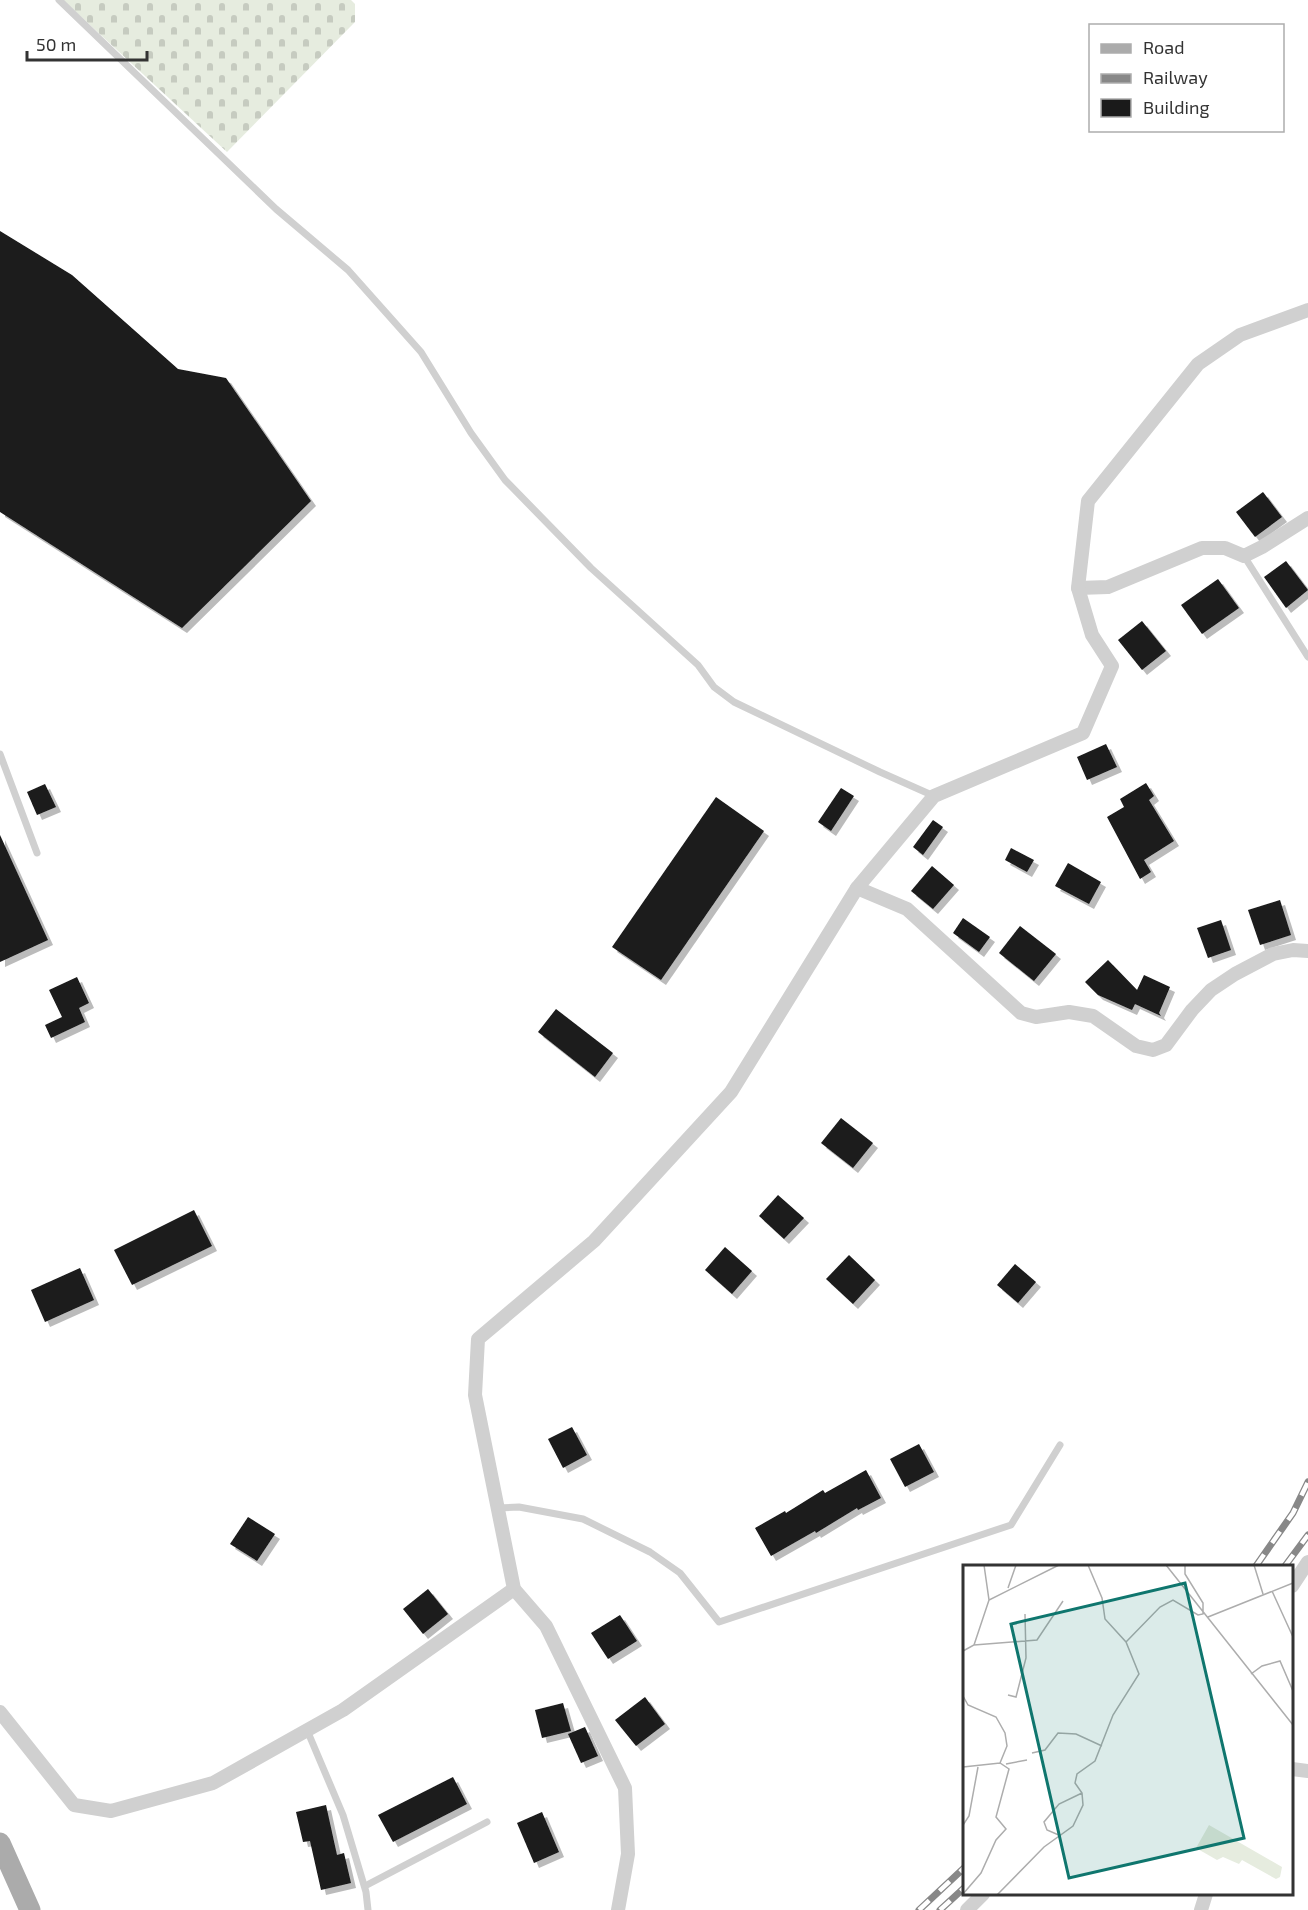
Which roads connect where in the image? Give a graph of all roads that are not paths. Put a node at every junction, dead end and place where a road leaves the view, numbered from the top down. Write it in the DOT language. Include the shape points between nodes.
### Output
graph roads {
  1 [pos="59,0"];
  2 [pos="1304,315"];
  3 [pos="1308,518"];
  4 [pos="1244,556"];
  5 [pos="1078,588"];
  6 [pos="1308,657"];
  7 [pos="0,754"];
  8 [pos="934,796"];
  9 [pos="37,853"];
  10 [pos="857,888"];
  11 [pos="1308,951"];
  12 [pos="1060,1445"];
  13 [pos="498,1508"];
  14 [pos="1308,1562"];
  15 [pos="1293,1584"];
  16 [pos="514,1589"];
  17 [pos="0,1712"];
  18 [pos="307,1730"];
  19 [pos="1293,1769"];
  20 [pos="1308,1772"];
  21 [pos="487,1822"];
  22 [pos="0,1843"];
  23 [pos="364,1886"];
  24 [pos="981,1895"];
  25 [pos="1205,1895"];
  26 [pos="30,1910"];
  27 [pos="368,1910"];
  28 [pos="618,1910"];
  29 [pos="967,1910"];
  30 [pos="1201,1910"];
  1 -- 8 [label="lane" via="276,209 348,270 421,352 505,480 591,568 698,665 714,687 734,702"];
  2 -- 5 [label="street" via="1240,335 1198,364 1088,501"];
  3 -- 4 [label="street"];
  4 -- 5 [label="street" via="1225,548 1202,548 1108,587"];
  4 -- 6 [label="lane"];
  5 -- 8 [label="street" via="1092,635 1112,666 1083,733"];
  7 -- 9 [label="lane"];
  8 -- 10 [label="street"];
  10 -- 11 [label="street" via="907,909 1021,1013 1036,1017 1068,1012 1093,1016 1136,1046 1153,1050 1166,1045 1211,990 1235,974 1272,954"];
  10 -- 13 [label="street" via="731,1092 594,1241 478,1339 475,1395"];
  12 -- 13 [label="lane" via="1011,1525 719,1622 680,1573 650,1552 583,1519 519,1507"];
  13 -- 16 [label="street"];
  14 -- 15 [label="street"];
  16 -- 18 [label="street" via="343,1710"];
  16 -- 28 [label="street" via="546,1626 625,1788 628,1854"];
  17 -- 18 [label="street" via="74,1805 111,1811 213,1783"];
  18 -- 23 [label="lane" via="343,1815"];
  19 -- 20 [label="street"];
  21 -- 23 [label="lane"];
  22 -- 26 [label="main road"];
  23 -- 27 [label="lane"];
  24 -- 29 [label="street"];
  25 -- 30 [label="street"];
}
